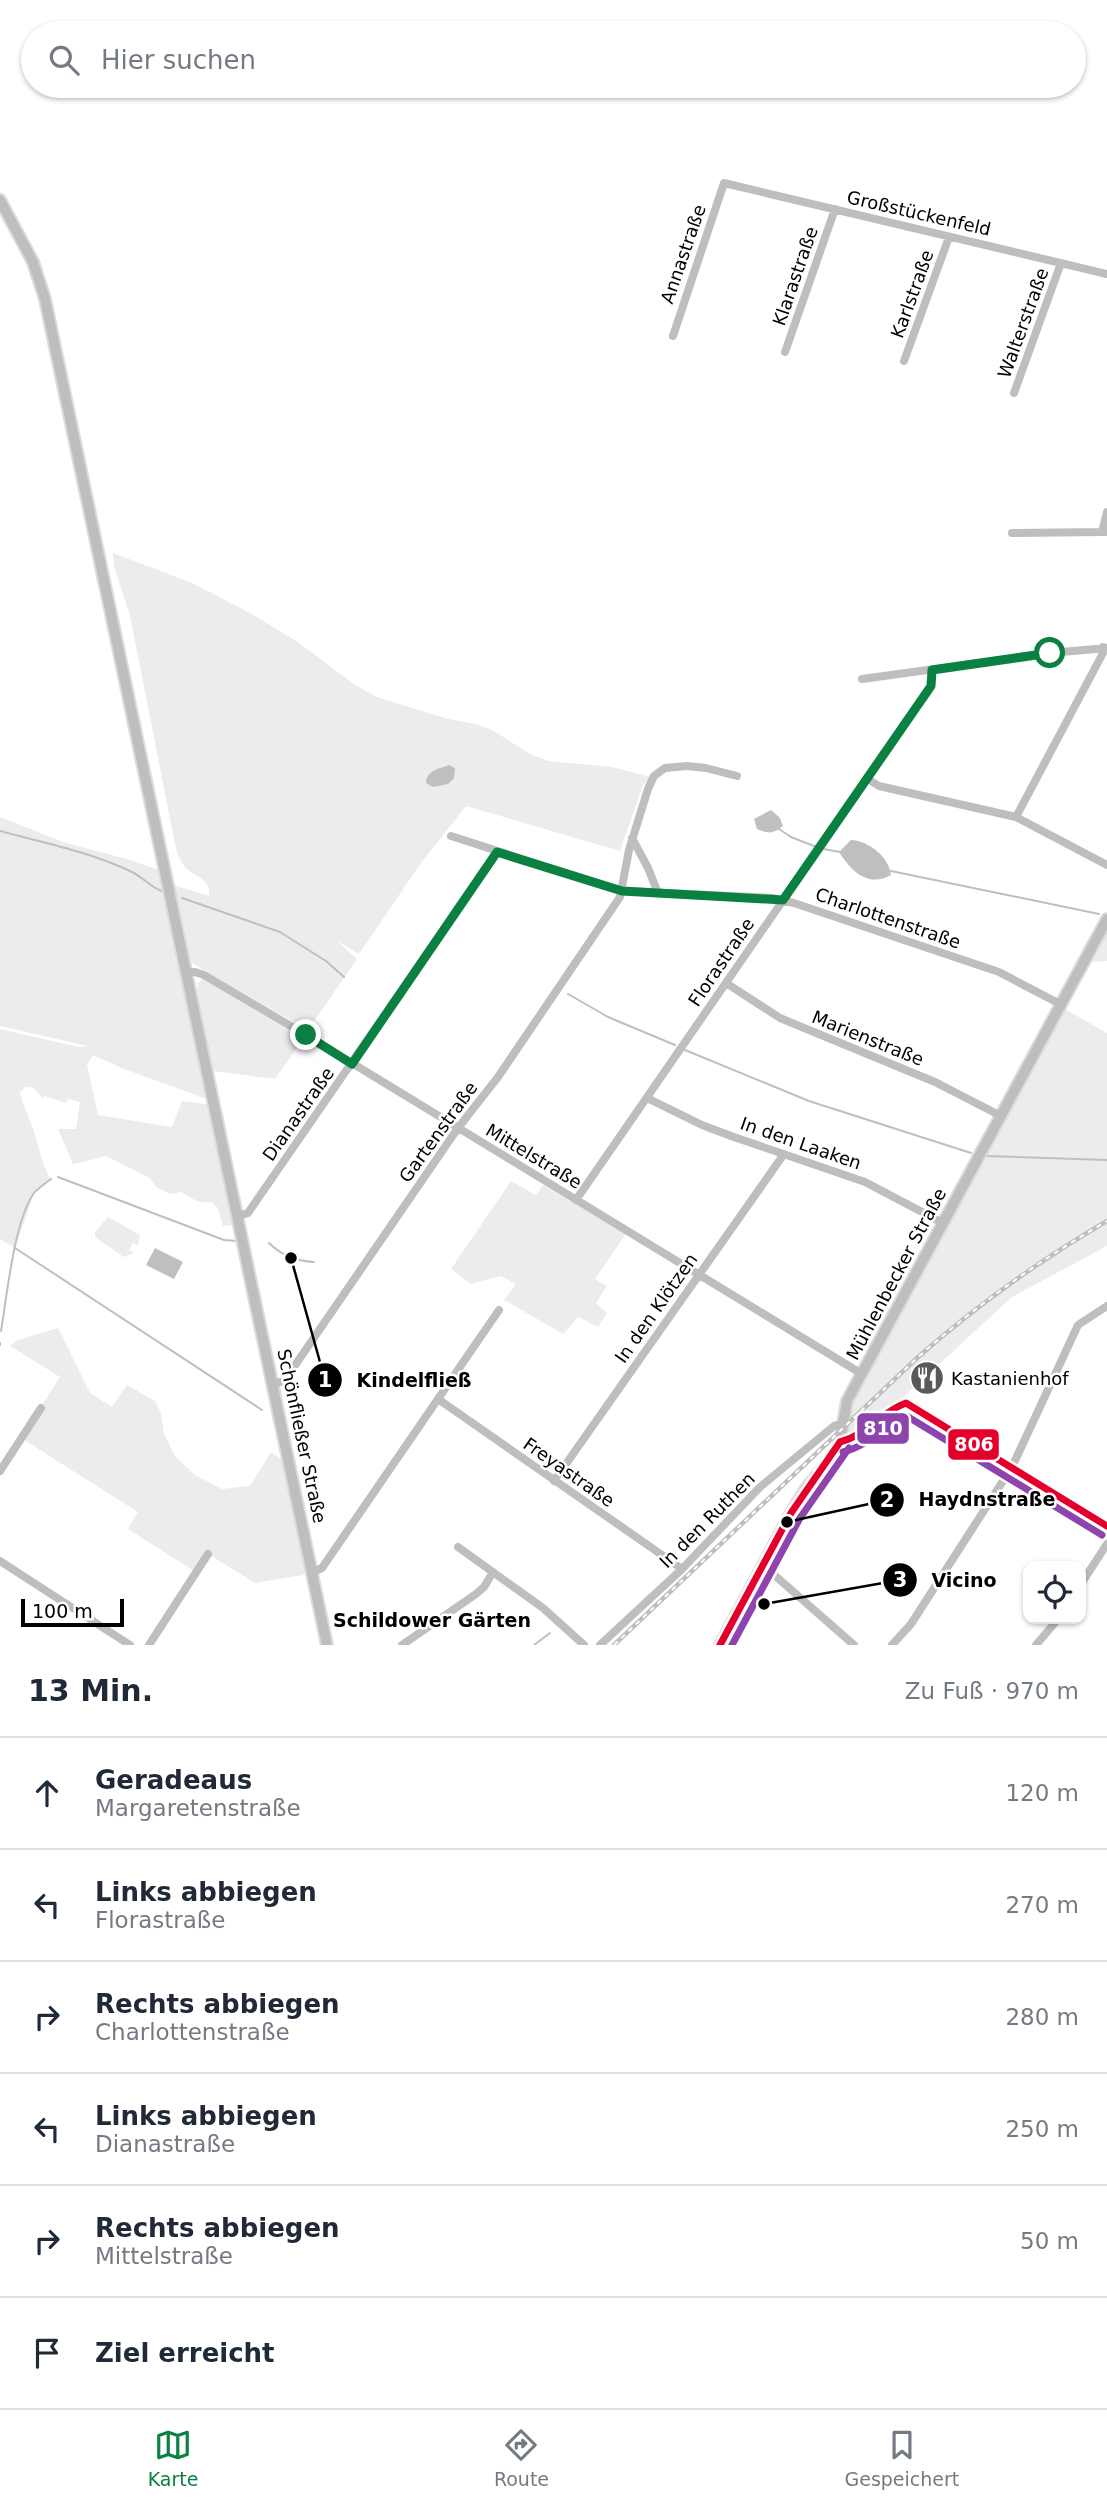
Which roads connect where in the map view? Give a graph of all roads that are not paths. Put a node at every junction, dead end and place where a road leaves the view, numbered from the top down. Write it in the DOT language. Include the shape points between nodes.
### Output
graph roads {
  1 [pos="724,183"];
  2 [pos="0,200"];
  3 [pos="835,209"];
  4 [pos="949,237"];
  5 [pos="1061,263"];
  6 [pos="1107,274"];
  7 [pos="673,336"];
  8 [pos="785,352"];
  9 [pos="904,361"];
  10 [pos="1014,393"];
  11 [pos="1107,513"];
  12 [pos="1105,532"];
  13 [pos="1013,533"];
  14 [pos="1105,648"];
  15 [pos="932,670"];
  16 [pos="862,679"];
  17 [pos="737,776"];
  18 [pos="868,779"];
  19 [pos="1016,817"];
  20 [pos="451,836"];
  21 [pos="632,838"];
  22 [pos="497,852"];
  23 [pos="1107,865"];
  24 [pos="622,891"];
  25 [pos="658,893"];
  26 [pos="783,900"];
  27 [pos="1107,919"];
  28 [pos="187,974"];
  29 [pos="726,983"];
  30 [pos="1062,1005"];
  31 [pos="352,1064"];
  32 [pos="647,1098"];
  33 [pos="1001,1116"];
  34 [pos="458,1128"];
  35 [pos="784,1154"];
  36 [pos="576,1199"];
  37 [pos="239,1216"];
  38 [pos="943,1223"];
  39 [pos="698,1275"];
  40 [pos="1107,1306"];
  41 [pos="499,1310"];
  42 [pos="862,1374"];
  43 [pos="273,1384"];
  44 [pos="438,1399"];
  45 [pos="41,1408"];
  46 [pos="842,1424"];
  47 [pos="840,1442"];
  48 [pos="1012,1467"];
  49 [pos="0,1471"];
  50 [pos="554,1481"];
  51 [pos="1107,1526"];
  52 [pos="1107,1544"];
  53 [pos="458,1548"];
  54 [pos="208,1554"];
  55 [pos="0,1561"];
  56 [pos="764,1566"];
  57 [pos="682,1569"];
  58 [pos="313,1572"];
  59 [pos="494,1572"];
  60 [pos="1086,1576"];
  61 [pos="1054,1624"];
  62 [pos="130,1645"];
  63 [pos="149,1645"];
  64 [pos="327,1645"];
  65 [pos="402,1645"];
  66 [pos="584,1645"];
  67 [pos="600,1645"];
  68 [pos="720,1645"];
  69 [pos="854,1645"];
  70 [pos="892,1645"];
  71 [pos="1036,1645"];
  1 -- 3 [label="street, Großstückenfeld"];
  1 -- 7 [label="street, Annastraße"];
  2 -- 28 [label="main road, Schönfließer Straße" via="33,262 45,299"];
  3 -- 4 [label="street, Großstückenfeld"];
  3 -- 8 [label="street, Klarastraße"];
  4 -- 5 [label="street, Großstückenfeld"];
  4 -- 9 [label="street, Karlstraße"];
  5 -- 6 [label="street, Großstückenfeld"];
  5 -- 10 [label="street, Walterstraße"];
  11 -- 12 [label="street"];
  12 -- 13 [label="street"];
  14 -- 15 [label="street"];
  14 -- 19 [label="street"];
  15 -- 16 [label="street"];
  15 -- 18 [label="street, Florastraße" via="931,686"];
  17 -- 21 [label="street" via="687,766 658,772"];
  18 -- 19 [label="street" via="879,786"];
  18 -- 26 [label="street, Florastraße"];
  19 -- 23 [label="street"];
  20 -- 22 [label="street, Charlottenstraße"];
  21 -- 24 [label="street"];
  21 -- 25 [label="street"];
  22 -- 24 [label="street, Charlottenstraße"];
  22 -- 31 [label="street, Dianastraße"];
  24 -- 25 [label="street, Charlottenstraße"];
  24 -- 34 [label="street, Gartenstraße" via="498,1077"];
  25 -- 26 [label="street, Charlottenstraße"];
  26 -- 29 [label="street, Florastraße"];
  26 -- 30 [label="street, Charlottenstraße" via="999,972"];
  27 -- 30 [label="main road, Mühlenbecker Straße"];
  28 -- 31 [label="street, Mittelstraße" via="204,975"];
  28 -- 37 [label="main road, Schönfließer Straße"];
  29 -- 32 [label="street, Florastraße"];
  29 -- 33 [label="street, Marienstraße" via="780,1018 936,1083"];
  30 -- 33 [label="main road, Mühlenbecker Straße"];
  31 -- 34 [label="street, Mittelstraße"];
  31 -- 37 [label="street, Dianastraße" via="248,1213"];
  32 -- 35 [label="street, In den Laaken" via="702,1125"];
  32 -- 36 [label="street, Florastraße"];
  33 -- 38 [label="main road, Mühlenbecker Straße"];
  34 -- 36 [label="street, Mittelstraße"];
  34 -- 43 [label="street, Gartenstraße" via="287,1377"];
  35 -- 38 [label="street, In den Laaken" via="865,1182"];
  35 -- 39 [label="street, In den Klötzen"];
  36 -- 39 [label="street, Mittelstraße"];
  37 -- 43 [label="main road, Schönfließer Straße"];
  38 -- 42 [label="main road, Mühlenbecker Straße"];
  39 -- 42 [label="street, Mittelstraße"];
  39 -- 50 [label="street, In den Klötzen"];
  40 -- 48 [label="street" via="1078,1325"];
  41 -- 44 [label="street"];
  42 -- 46 [label="main road, Mühlenbecker Straße" via="847,1401"];
  43 -- 58 [label="main road, Schönfließer Straße"];
  44 -- 50 [label="street, Freyastraße"];
  44 -- 58 [label="street" via="322,1568"];
  45 -- 49 [label="street"];
  46 -- 47 [label="main road, Mühlenbecker Straße"];
  46 -- 57 [label="street, In den Ruthen" via="760,1487"];
  47 -- 48 [label="street" via="860,1438 884,1414 906,1403"];
  47 -- 56 [label="main road, Mühlenbecker Straße" via="806,1490"];
  48 -- 51 [label="street"];
  48 -- 70 [label="street" via="911,1624"];
  50 -- 57 [label="street, Freyastraße"];
  52 -- 60 [label="street"];
  53 -- 59 [label="street"];
  54 -- 63 [label="street"];
  55 -- 62 [label="street"];
  56 -- 68 [label="main road, Mühlenbecker Straße"];
  56 -- 69 [label="street"];
  57 -- 67 [label="street, In den Ruthen"];
  58 -- 64 [label="main road, Schönfließer Straße"];
  59 -- 65 [label="street" via="476,1594"];
  59 -- 66 [label="street"];
  61 -- 71 [label="street"];
}
